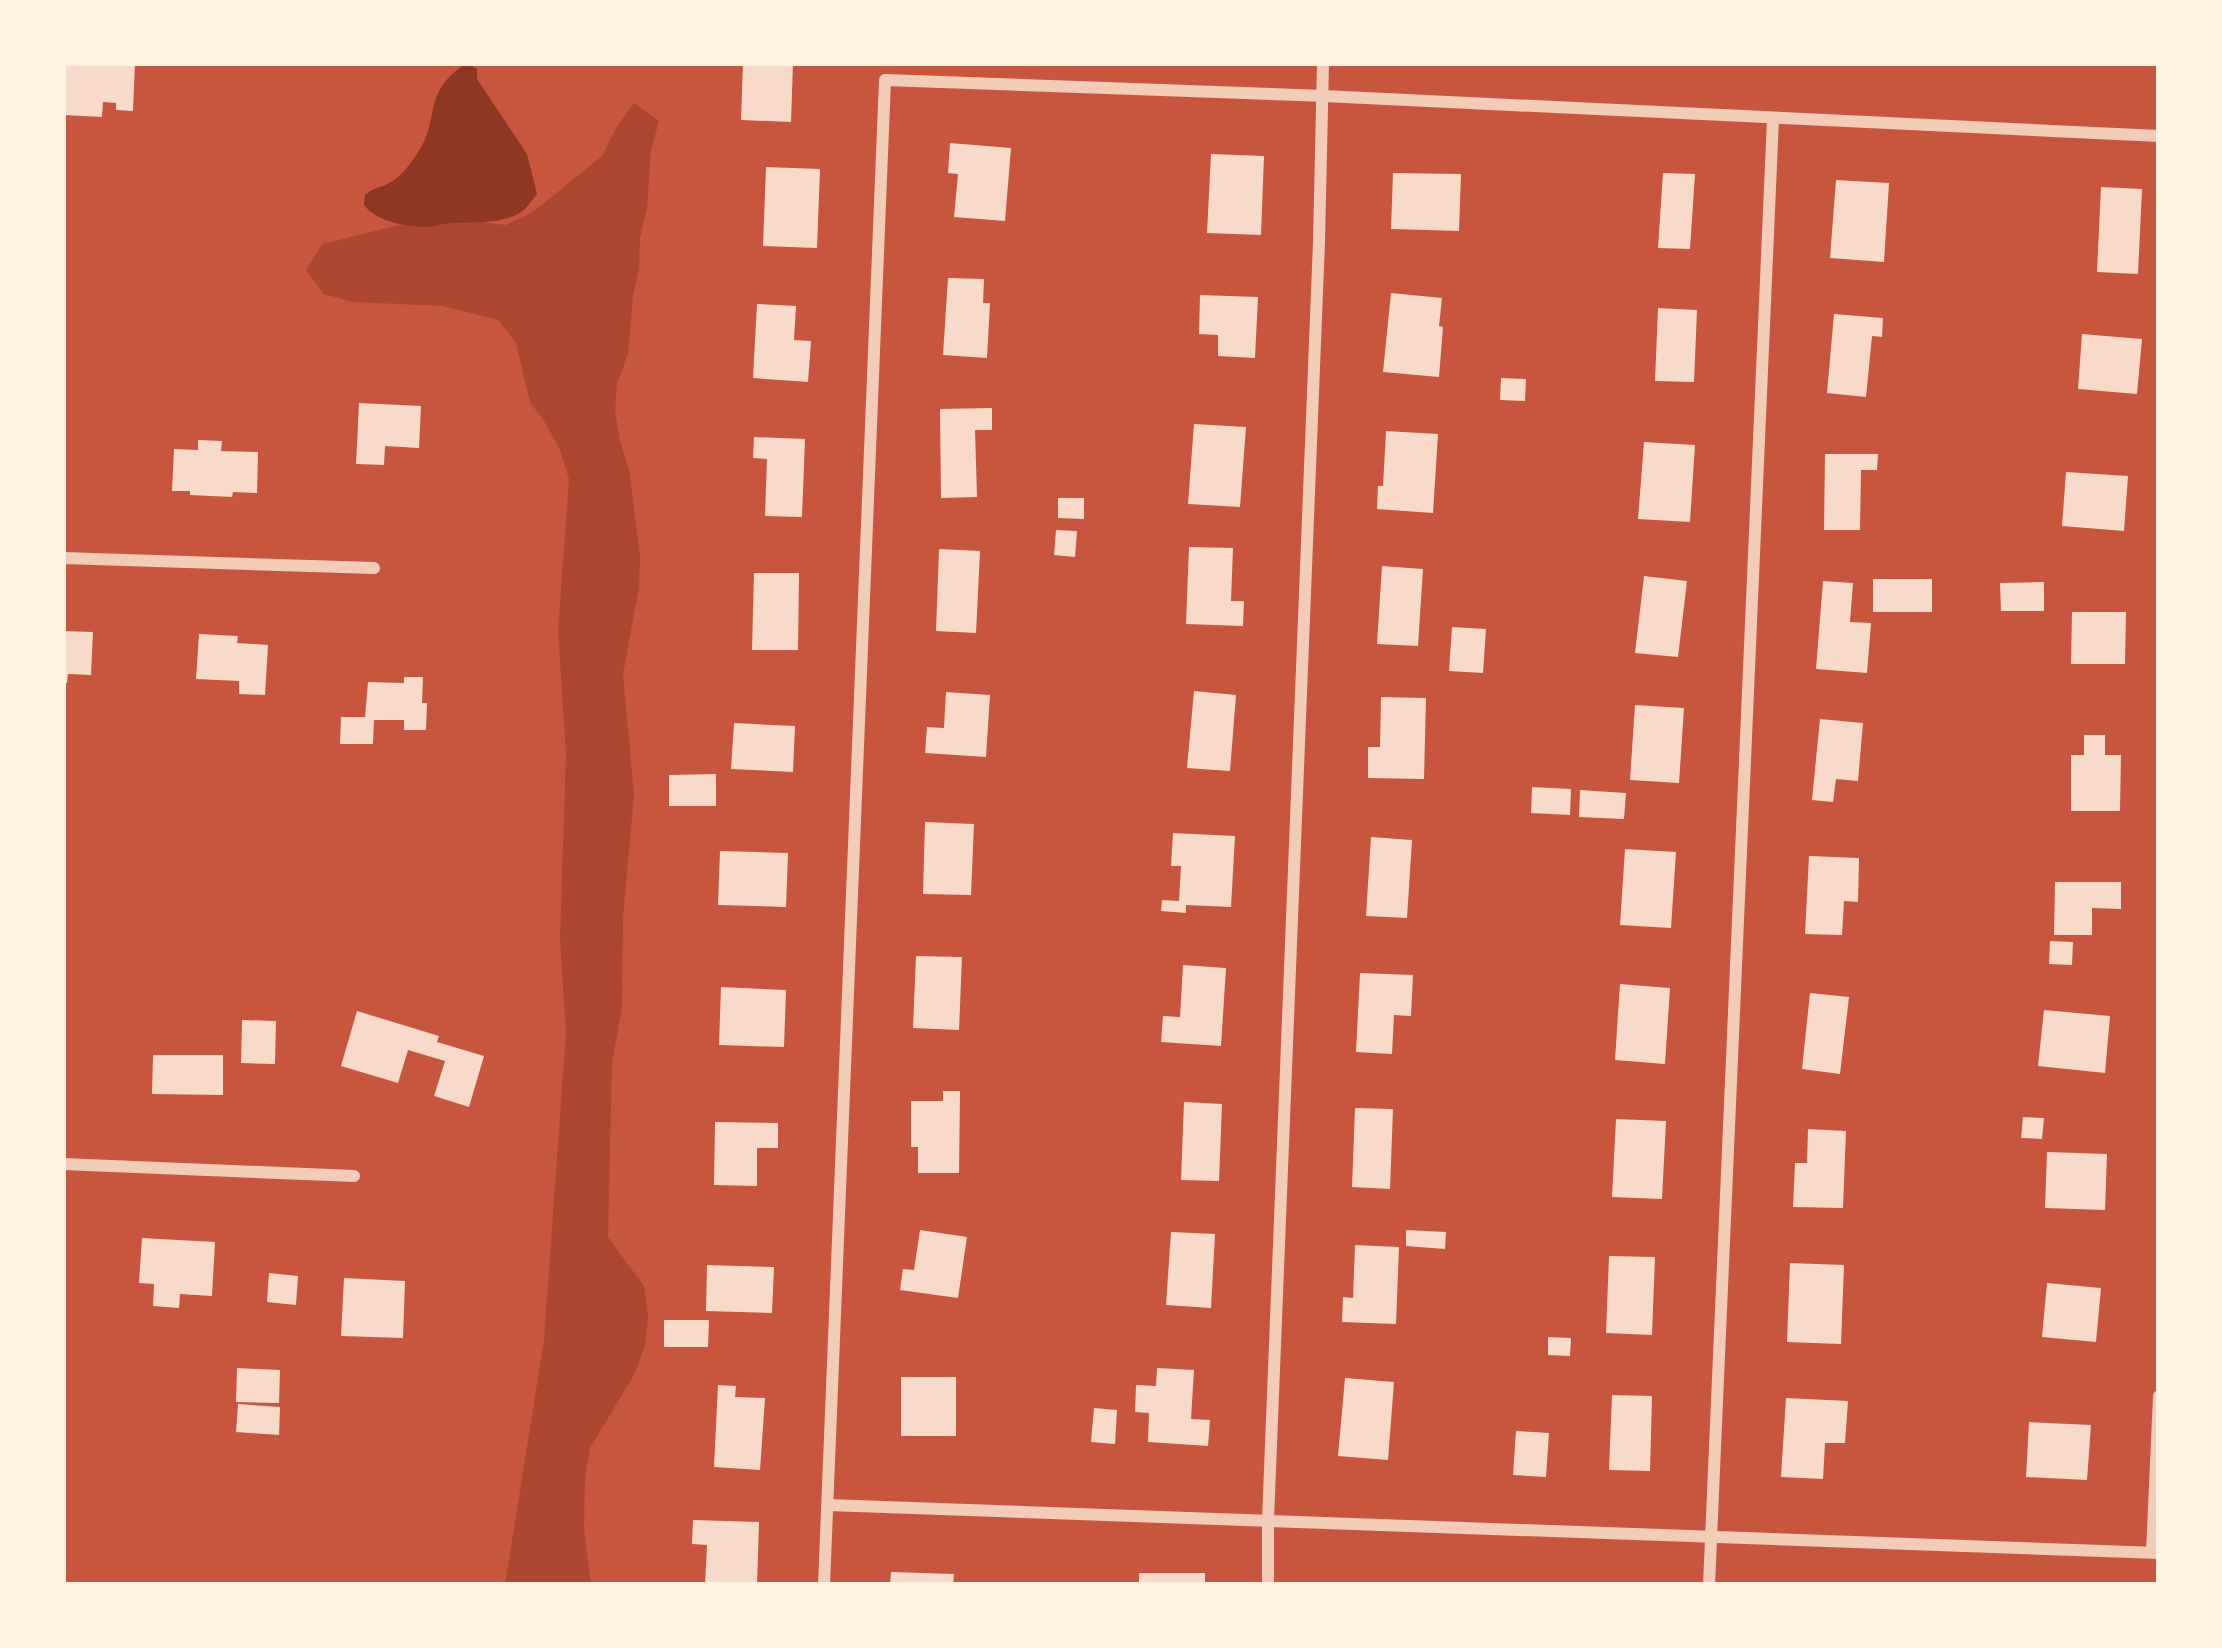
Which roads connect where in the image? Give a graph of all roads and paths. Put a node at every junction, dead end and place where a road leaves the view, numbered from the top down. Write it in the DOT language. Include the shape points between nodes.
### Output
graph roads {
  1 [pos="1323,63"];
  2 [pos="1324,95"];
  3 [pos="1773,118"];
  4 [pos="2159,136"];
  5 [pos="63,559"];
  6 [pos="374,568"];
  7 [pos="63,1164"];
  8 [pos="354,1176"];
  9 [pos="2159,1396"];
  10 [pos="828,1505"];
  11 [pos="1268,1520"];
  12 [pos="1711,1536"];
  13 [pos="2156,1552"];
  14 [pos="824,1585"];
  15 [pos="1268,1585"];
  16 [pos="1708,1585"];
  1 -- 2 [label="street"];
  2 -- 3 [label="street"];
  2 -- 10 [label="street" via="885,80"];
  2 -- 11 [label="street"];
  3 -- 4 [label="street"];
  3 -- 12 [label="street"];
  5 -- 6 [label="street"];
  7 -- 8 [label="street"];
  9 -- 13 [label="street"];
  10 -- 11 [label="street"];
  10 -- 14 [label="street"];
  11 -- 12 [label="street"];
  11 -- 15 [label="street"];
  12 -- 13 [label="street"];
  12 -- 16 [label="street"];
}
